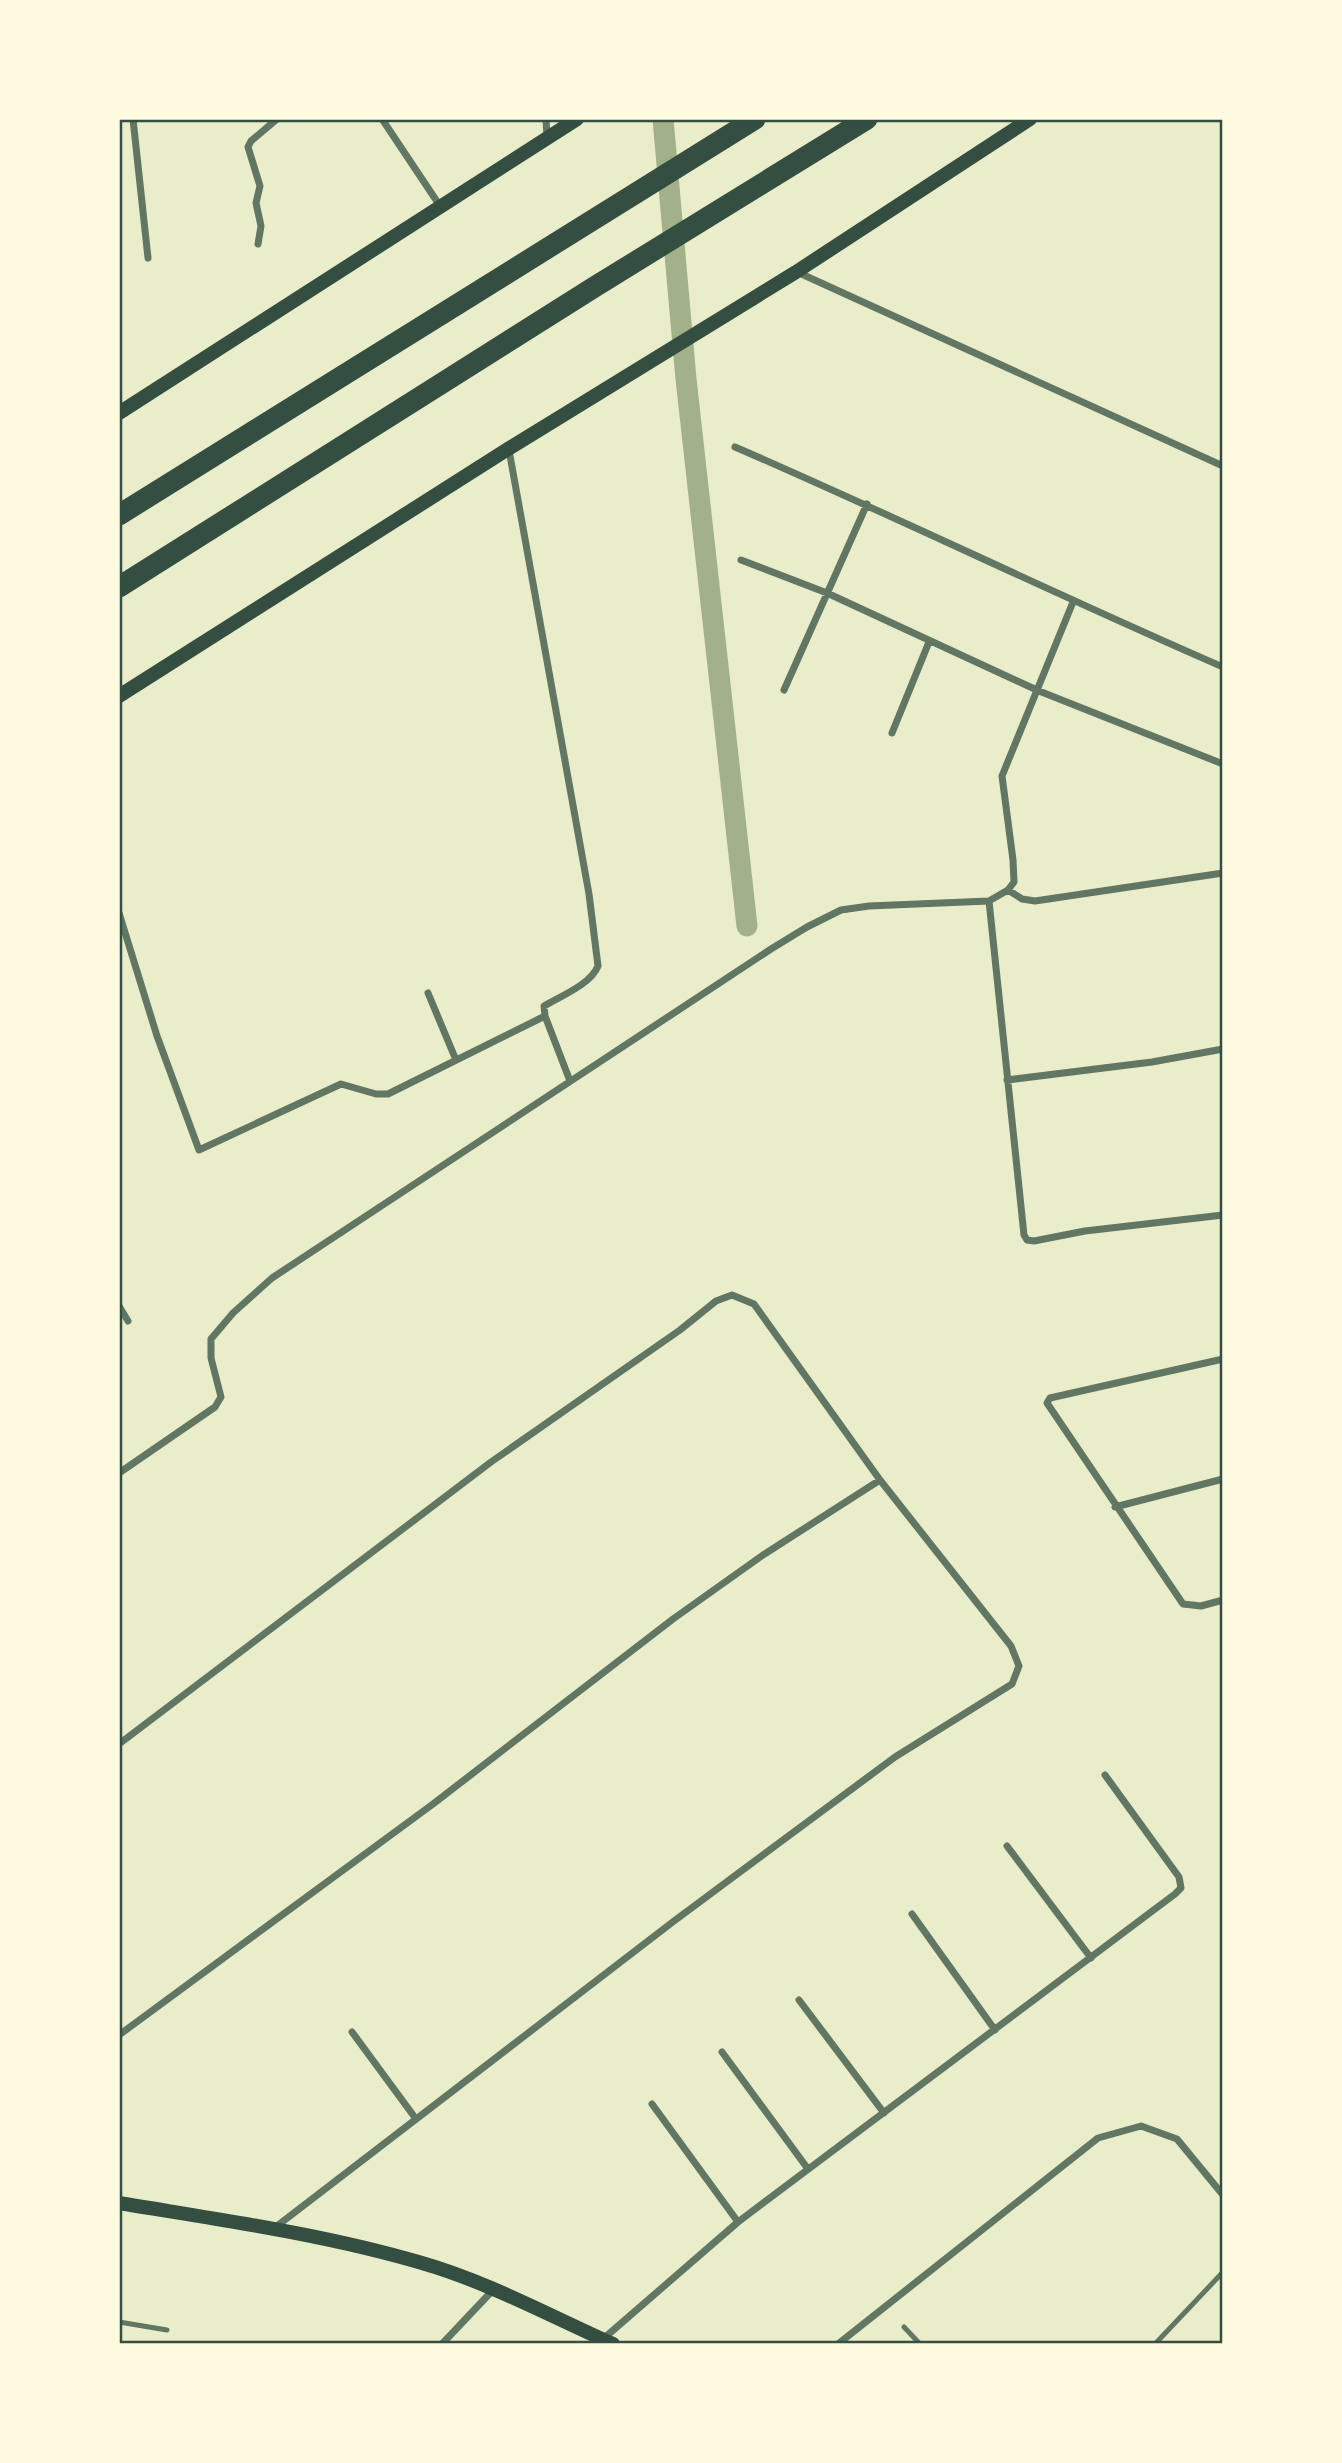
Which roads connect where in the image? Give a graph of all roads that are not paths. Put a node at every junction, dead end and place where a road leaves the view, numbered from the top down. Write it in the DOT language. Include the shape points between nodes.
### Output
graph roads {
  1 [pos="134,119"];
  2 [pos="277,119"];
  3 [pos="382,119"];
  4 [pos="546,119"];
  5 [pos="577,119"];
  6 [pos="755,119"];
  7 [pos="867,119"];
  8 [pos="1030,119"];
  9 [pos="547,138"];
  10 [pos="440,206"];
  11 [pos="258,244"];
  12 [pos="148,258"];
  13 [pos="796,272"];
  14 [pos="119,413"];
  15 [pos="734,447"];
  16 [pos="509,449"];
  17 [pos="1223,466"];
  18 [pos="867,504"];
  19 [pos="119,515"];
  20 [pos="741,560"];
  21 [pos="119,587"];
  22 [pos="827,593"];
  23 [pos="1073,602"];
  24 [pos="929,642"];
  25 [pos="1223,667"];
  26 [pos="784,690"];
  27 [pos="1039,691"];
  28 [pos="119,696"];
  29 [pos="892,733"];
  30 [pos="1223,764"];
  31 [pos="1223,873"];
  32 [pos="1008,890"];
  33 [pos="989,901"];
  34 [pos="119,913"];
  35 [pos="428,993"];
  36 [pos="545,1016"];
  37 [pos="1223,1049"];
  38 [pos="456,1060"];
  39 [pos="1007,1080"];
  40 [pos="570,1081"];
  41 [pos="1223,1215"];
  42 [pos="119,1306"];
  43 [pos="128,1321"];
  44 [pos="1223,1359"];
  45 [pos="119,1473"];
  46 [pos="1223,1479"];
  47 [pos="880,1480"];
  48 [pos="1115,1507"];
  49 [pos="1223,1600"];
  50 [pos="119,1744"];
  51 [pos="1105,1775"];
  52 [pos="1007,1846"];
  53 [pos="912,1914"];
  54 [pos="1091,1958"];
  55 [pos="799,2000"];
  56 [pos="995,2030"];
  57 [pos="352,2032"];
  58 [pos="119,2035"];
  59 [pos="722,2052"];
  60 [pos="652,2104"];
  61 [pos="884,2113"];
  62 [pos="416,2119"];
  63 [pos="808,2169"];
  64 [pos="1223,2195"];
  65 [pos="119,2203"];
  66 [pos="738,2222"];
  67 [pos="272,2229"];
  68 [pos="1223,2272"];
  69 [pos="493,2290"];
  70 [pos="119,2322"];
  71 [pos="904,2327"];
  72 [pos="167,2330"];
  73 [pos="608,2342"];
  74 [pos="442,2344"];
  75 [pos="838,2344"];
  76 [pos="920,2344"];
  77 [pos="1155,2344"];
  1 -- 12 [label="street"];
  2 -- 11 [label="street" via="248,147 260,186"];
  3 -- 10 [label="street"];
  4 -- 9 [label="street"];
  5 -- 9 [label="main road"];
  6 -- 19 [label="highway"];
  7 -- 21 [label="highway"];
  8 -- 13 [label="main road"];
  9 -- 10 [label="main road"];
  10 -- 14 [label="main road"];
  13 -- 16 [label="main road"];
  13 -- 17 [label="street"];
  15 -- 18 [label="street"];
  16 -- 28 [label="main road"];
  16 -- 36 [label="street" via="587,881 598,966 585,981 544,1006"];
  18 -- 22 [label="street"];
  18 -- 23 [label="street"];
  20 -- 22 [label="street"];
  22 -- 24 [label="street"];
  22 -- 26 [label="street"];
  23 -- 25 [label="street"];
  23 -- 27 [label="street"];
  24 -- 27 [label="street"];
  24 -- 29 [label="street"];
  27 -- 30 [label="street"];
  27 -- 32 [label="street" via="1002,776 1013,860 1014,882"];
  31 -- 32 [label="street" via="1035,901"];
  32 -- 33 [label="street"];
  33 -- 39 [label="street"];
  33 -- 40 [label="street" via="841,910 771,949"];
  34 -- 38 [label="street" via="199,1150 341,1084 388,1094"];
  35 -- 38 [label="street"];
  36 -- 38 [label="street"];
  36 -- 40 [label="street"];
  37 -- 39 [label="street"];
  39 -- 41 [label="street" via="1027,1240"];
  40 -- 45 [label="street" via="272,1278 211,1339 221,1397 215,1407"];
  42 -- 43 [label="street"];
  44 -- 48 [label="street" via="1050,1398 1046,1403"];
  46 -- 48 [label="street"];
  47 -- 50 [label="street" via="754,1304 732,1295 716,1301 491,1462"];
  47 -- 58 [label="street" via="673,1619 433,1804"];
  47 -- 62 [label="street" via="1011,1646 1019,1667 1012,1684 895,1757"];
  48 -- 49 [label="street" via="1183,1604 1201,1606"];
  51 -- 54 [label="street" via="1179,1877 1181,1888"];
  52 -- 54 [label="street"];
  53 -- 56 [label="street"];
  54 -- 56 [label="street"];
  55 -- 61 [label="street"];
  56 -- 61 [label="street"];
  57 -- 62 [label="street"];
  59 -- 63 [label="street"];
  60 -- 66 [label="street"];
  61 -- 63 [label="street"];
  62 -- 67 [label="street"];
  63 -- 66 [label="street"];
  64 -- 75 [label="street" via="1177,2139 1141,2126 1098,2138"];
  65 -- 67 [label="main road"];
  66 -- 73 [label="street"];
  67 -- 69 [label="main road" via="338,2240 412,2260"];
  68 -- 77 [label="lane"];
  69 -- 73 [label="main road"];
  69 -- 74 [label="street"];
  70 -- 72 [label="lane"];
  71 -- 76 [label="lane"];
}
